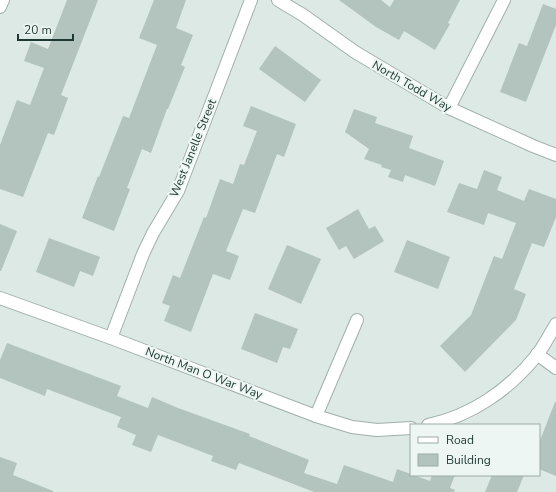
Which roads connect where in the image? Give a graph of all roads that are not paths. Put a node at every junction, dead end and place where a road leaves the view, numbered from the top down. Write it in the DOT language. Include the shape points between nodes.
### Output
graph roads {
  1 [pos="3,0"];
  2 [pos="251,0"];
  3 [pos="278,0"];
  4 [pos="504,0"];
  5 [pos="0,8"];
  6 [pos="449,108"];
  7 [pos="556,155"];
  8 [pos="0,298"];
  9 [pos="358,320"];
  10 [pos="556,324"];
  11 [pos="111,338"];
  12 [pos="537,354"];
  13 [pos="556,368"];
  14 [pos="316,416"];
  15 [pos="432,424"];
  16 [pos="410,428"];
  1 -- 5 [label="street"];
  2 -- 11 [label="street, West Janelle Street" via="178,191 143,254"];
  3 -- 6 [label="street, North Todd Way" via="304,14 355,52"];
  4 -- 6 [label="street"];
  6 -- 7 [label="street, North Todd Way"];
  8 -- 11 [label="street, North Man O War Way"];
  9 -- 14 [label="street"];
  10 -- 12 [label="street"];
  11 -- 14 [label="street, North Man O War Way"];
  12 -- 13 [label="street"];
  12 -- 15 [label="street" via="518,377 495,396 470,411"];
  14 -- 16 [label="street, North Man O War Way" via="352,427 377,430"];
}
